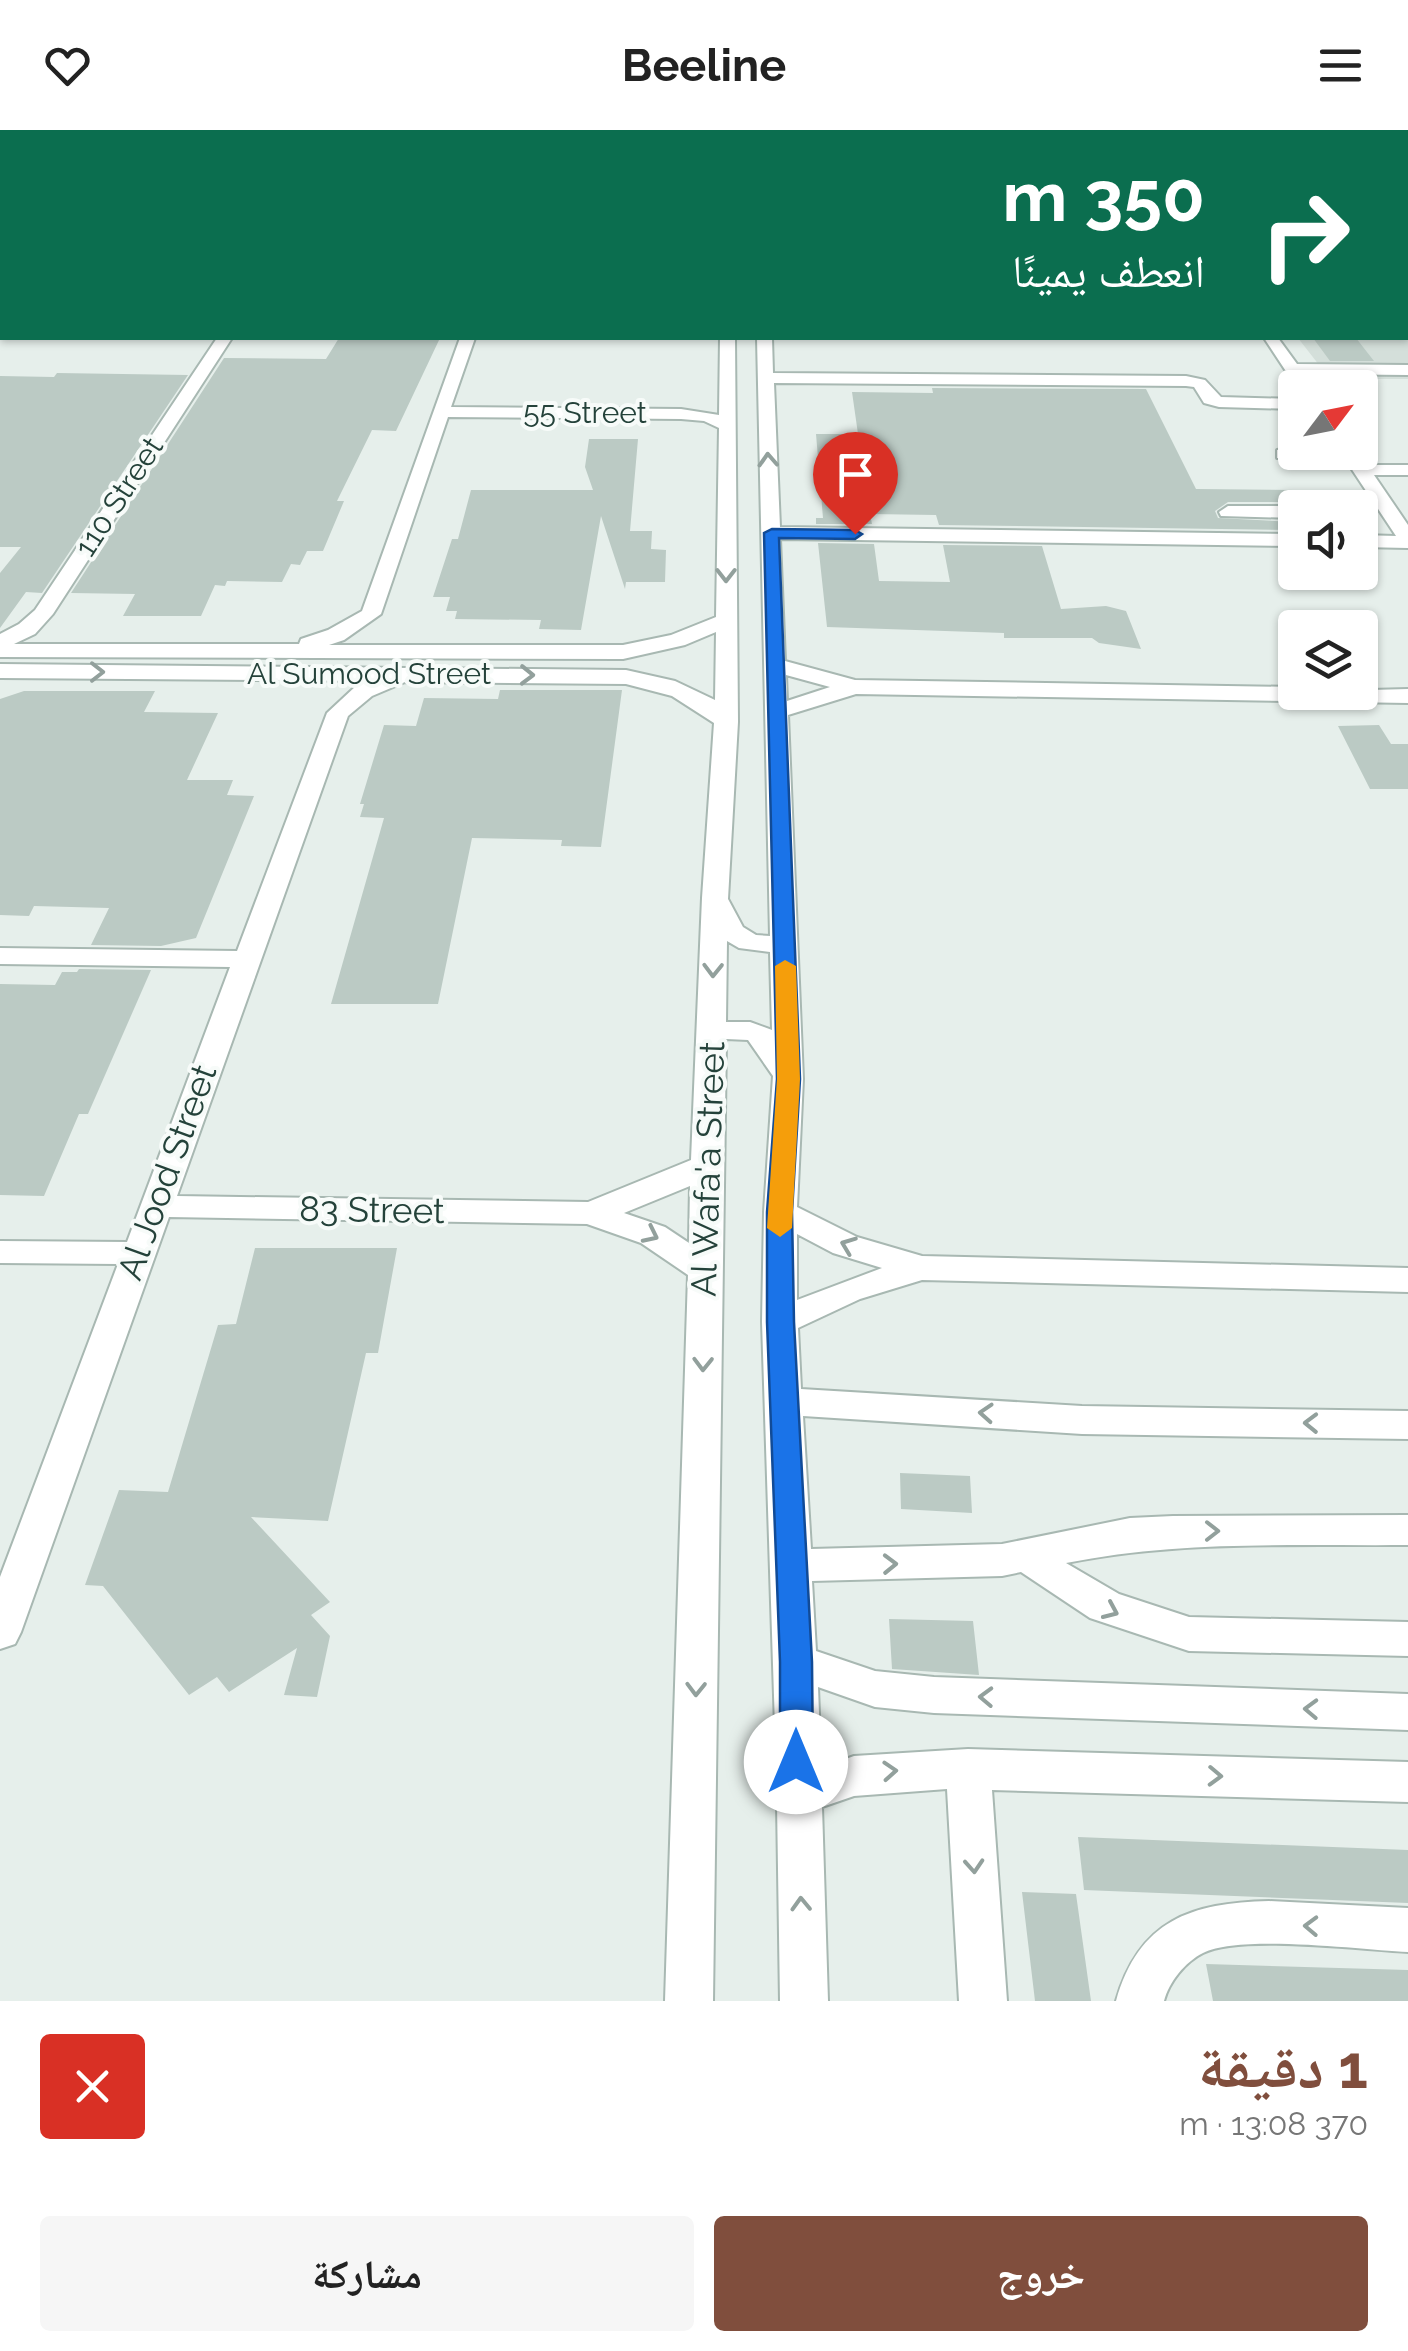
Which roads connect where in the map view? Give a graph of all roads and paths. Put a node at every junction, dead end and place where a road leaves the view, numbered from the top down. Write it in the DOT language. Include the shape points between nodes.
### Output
graph roads {
  1 [pos="223,340"];
  2 [pos="466,340"];
  3 [pos="728,340"];
  4 [pos="764,340"];
  5 [pos="1272,340"];
  6 [pos="1293,369"];
  7 [pos="1408,370"];
  8 [pos="765,378"];
  9 [pos="1278,404"];
  10 [pos="441,412"];
  11 [pos="727,425"];
  12 [pos="1269,433"];
  13 [pos="1278,446"];
  14 [pos="1378,464"];
  15 [pos="1294,470"];
  16 [pos="1361,470"];
  17 [pos="1408,470"];
  18 [pos="1297,475"];
  19 [pos="1228,512"];
  20 [pos="1278,512"];
  21 [pos="1378,512"];
  22 [pos="1390,512"];
  23 [pos="772,533"];
  24 [pos="1278,540"];
  25 [pos="1378,541"];
  26 [pos="1408,541"];
  27 [pos="371,614"];
  28 [pos="726,620"];
  29 [pos="0,646"];
  30 [pos="286,650"];
  31 [pos="411,650"];
  32 [pos="636,650"];
  33 [pos="775,664"];
  34 [pos="0,671"];
  35 [pos="28,672"];
  36 [pos="298,673"];
  37 [pos="404,674"];
  38 [pos="642,680"];
  39 [pos="0,685"];
  40 [pos="854,687"];
  41 [pos="1408,696"];
  42 [pos="778,711"];
  43 [pos="338,713"];
  44 [pos="726,722"];
  45 [pos="715,898"];
  46 [pos="784,943"];
  47 [pos="0,956"];
  48 [pos="246,959"];
  49 [pos="712,1032"];
  50 [pos="788,1079"];
  51 [pos="707,1166"];
  52 [pos="154,1206"];
  53 [pos="780,1212"];
  54 [pos="590,1213"];
  55 [pos="0,1252"];
  56 [pos="136,1253"];
  57 [pos="921,1268"];
  58 [pos="705,1270"];
  59 [pos="1408,1280"];
  60 [pos="780,1322"];
  61 [pos="783,1402"];
  62 [pos="1408,1425"];
  63 [pos="1408,1530"];
  64 [pos="1030,1556"];
  65 [pos="792,1566"];
  66 [pos="0,1632"];
  67 [pos="1408,1639"];
  68 [pos="796,1662"];
  69 [pos="1408,1712"];
  70 [pos="968,1768"];
  71 [pos="1408,1782"];
  72 [pos="796,1796"];
  73 [pos="1408,1930"];
  74 [pos="689,2001"];
  75 [pos="804,2001"];
  76 [pos="983,2001"];
  77 [pos="1140,2001"];
  1 -- 29 [label="street, 110 Street" via="43,614"];
  2 -- 10 [label="street"];
  3 -- 11 [label="street, Al Wafa'a Street"];
  4 -- 8 [label="street, Al Wafa'a Street"];
  5 -- 6 [label="street"];
  6 -- 7 [label="street"];
  8 -- 9 [label="street" via="1186,380 1219,402"];
  23 -- 8 [label="street, Al Wafa'a Street, one-way"];
  10 -- 11 [label="street, 55 Street" via="681,414"];
  10 -- 27 [label="street"];
  11 -- 28 [label="street, Al Wafa'a Street, one-way"];
  12 -- 13 [label="street"];
  14 -- 17 [label="street"];
  15 -- 18 [label="street"];
  16 -- 22 [label="street"];
  19 -- 20 [label="street"];
  21 -- 22 [label="street"];
  22 -- 26 [label="street"];
  23 -- 24 [label="street"];
  23 -- 33 [label="street, Al Wafa'a Street"];
  25 -- 26 [label="street"];
  27 -- 30 [label="street" via="336,635"];
  27 -- 31 [label="street"];
  28 -- 32 [label="street, Al Sumood Street"];
  28 -- 44 [label="street, Al Wafa'a Street"];
  29 -- 30 [label="street, Al Sumood Street"];
  30 -- 31 [label="street, Al Sumood Street"];
  31 -- 32 [label="street, Al Sumood Street"];
  32 -- 38 [label="street" via="671,655 678,666"];
  33 -- 40 [label="street"];
  33 -- 42 [label="street, Al Wafa'a Street"];
  34 -- 35 [label="street, Al Sumood Street"];
  35 -- 36 [label="street, Al Sumood Street, one-way"];
  35 -- 39 [label="street"];
  36 -- 37 [label="street, Al Sumood Street"];
  36 -- 43 [label="street" via="324,691"];
  37 -- 38 [label="street, Al Sumood Street, one-way"];
  37 -- 43 [label="street" via="364,691"];
  38 -- 44 [label="street, Al Sumood Street" via="702,700"];
  40 -- 41 [label="street"];
  40 -- 42 [label="street"];
  42 -- 46 [label="street, Al Wafa'a Street"];
  43 -- 48 [label="street, Al Jood Street"];
  44 -- 45 [label="street, Al Wafa'a Street"];
  45 -- 46 [label="street" via="741,940"];
  45 -- 49 [label="street, Al Wafa'a Street, one-way"];
  46 -- 50 [label="street, Al Wafa'a Street"];
  47 -- 48 [label="street"];
  48 -- 52 [label="street, Al Jood Street"];
  49 -- 50 [label="street" via="759,1033"];
  49 -- 51 [label="street, Al Wafa'a Street"];
  50 -- 53 [label="street, Al Wafa'a Street"];
  51 -- 54 [label="street, 83 Street"];
  51 -- 58 [label="street, Al Wafa'a Street"];
  52 -- 54 [label="street, 83 Street"];
  52 -- 56 [label="street, Al Jood Street"];
  57 -- 53 [label="street, one-way" via="845,1245"];
  53 -- 60 [label="street, Al Wafa'a Street"];
  54 -- 58 [label="street, 83 Street, one-way" via="653,1234"];
  55 -- 56 [label="street"];
  56 -- 66 [label="street, Al Jood Street"];
  57 -- 59 [label="street"];
  57 -- 60 [label="street" via="848,1290"];
  58 -- 74 [label="street, Al Wafa'a Street, one-way"];
  60 -- 61 [label="street, Al Wafa'a Street"];
  62 -- 61 [label="street, one-way" via="1082,1420"];
  61 -- 65 [label="street, Al Wafa'a Street"];
  64 -- 63 [label="street, one-way" via="1173,1530"];
  65 -- 64 [label="street, one-way"];
  64 -- 67 [label="street, one-way" via="1090,1602 1154,1627 1189,1634"];
  65 -- 68 [label="street, Al Wafa'a Street"];
  69 -- 68 [label="street, one-way" via="922,1694 875,1689"];
  68 -- 72 [label="street, Al Wafa'a Street"];
  70 -- 71 [label="street, one-way"];
  72 -- 70 [label="street, one-way" via="867,1774"];
  70 -- 76 [label="street, one-way"];
  75 -- 72 [label="street, Al Wafa'a Street, one-way"];
  73 -- 77 [label="street, one-way" via="1240,1924 1199,1931 1166,1952"];
}
